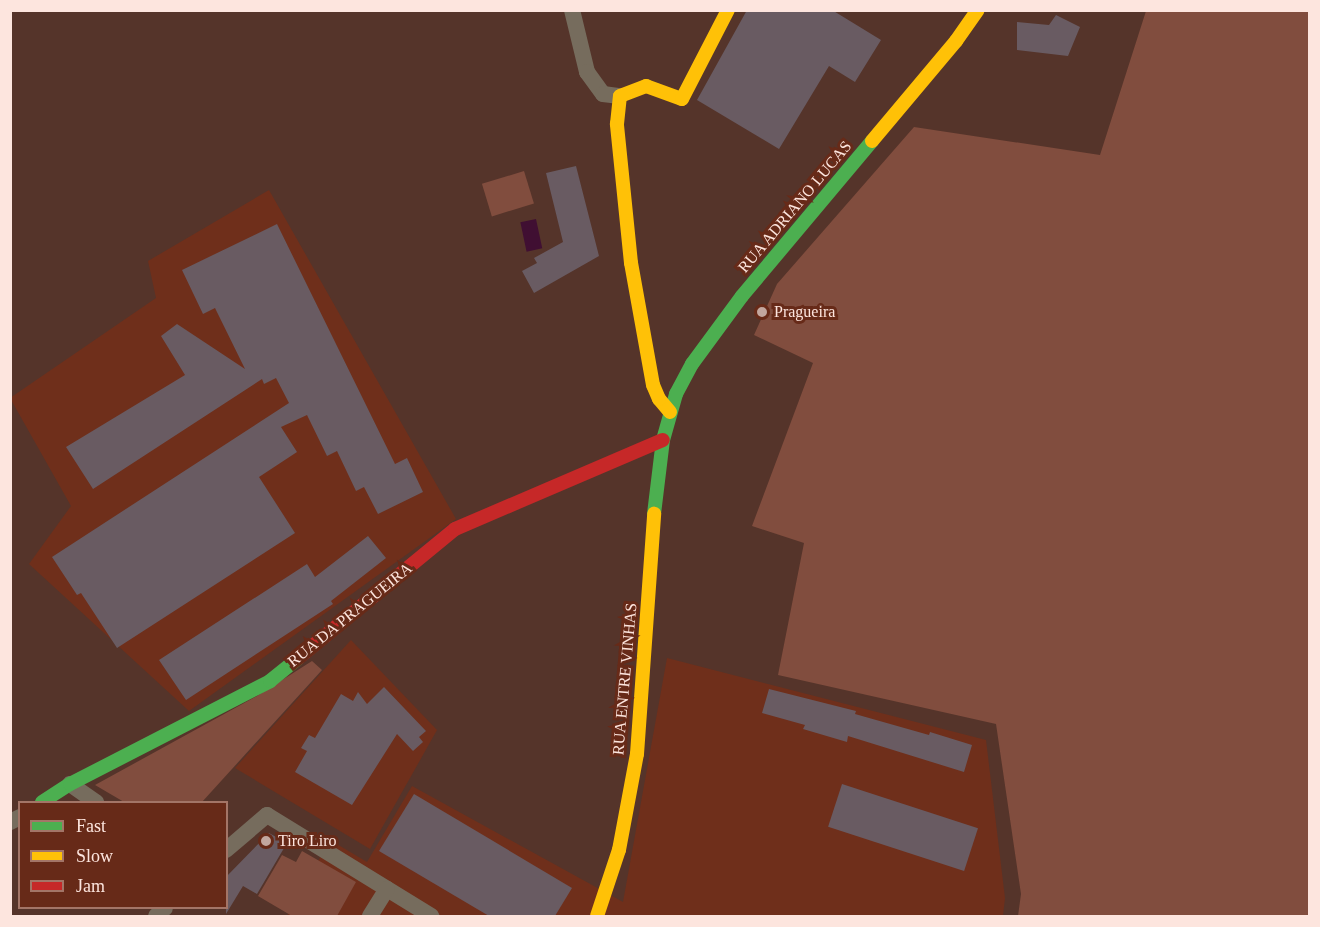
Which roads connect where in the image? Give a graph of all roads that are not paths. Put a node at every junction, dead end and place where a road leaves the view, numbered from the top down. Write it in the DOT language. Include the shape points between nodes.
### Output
graph roads {
  1 [pos="572,10"];
  2 [pos="728,10"];
  3 [pos="978,10"];
  4 [pos="620,96"];
  5 [pos="670,412"];
  6 [pos="663,440"];
  7 [pos="70,784"];
  8 [pos="44,801"];
  9 [pos="95,801"];
  10 [pos="228,848"];
  11 [pos="387,889"];
  12 [pos="370,916"];
  13 [pos="431,916"];
  14 [pos="597,916"];
  1 -- 4 [label="street" via="587,72 603,94"];
  2 -- 4 [label="street" via="682,99 646,86"];
  3 -- 5 [label="street, RUA ADRIANO LUCAS" via="735,305 692,364"];
  4 -- 5 [label="street" via="617,124 631,263 653,385"];
  5 -- 6 [label="street, RUA ADRIANO LUCAS"];
  6 -- 7 [label="street, RUA DA PRAGUEIRA" via="455,529 270,681"];
  6 -- 14 [label="street, RUA ENTRE VINHAS" via="637,754 619,850"];
  7 -- 8 [label="street, RUA DA PRAGUEIRA"];
  7 -- 9 [label="street"];
  10 -- 11 [label="street" via="267,815"];
  11 -- 12 [label="street"];
  11 -- 13 [label="street"];
}
